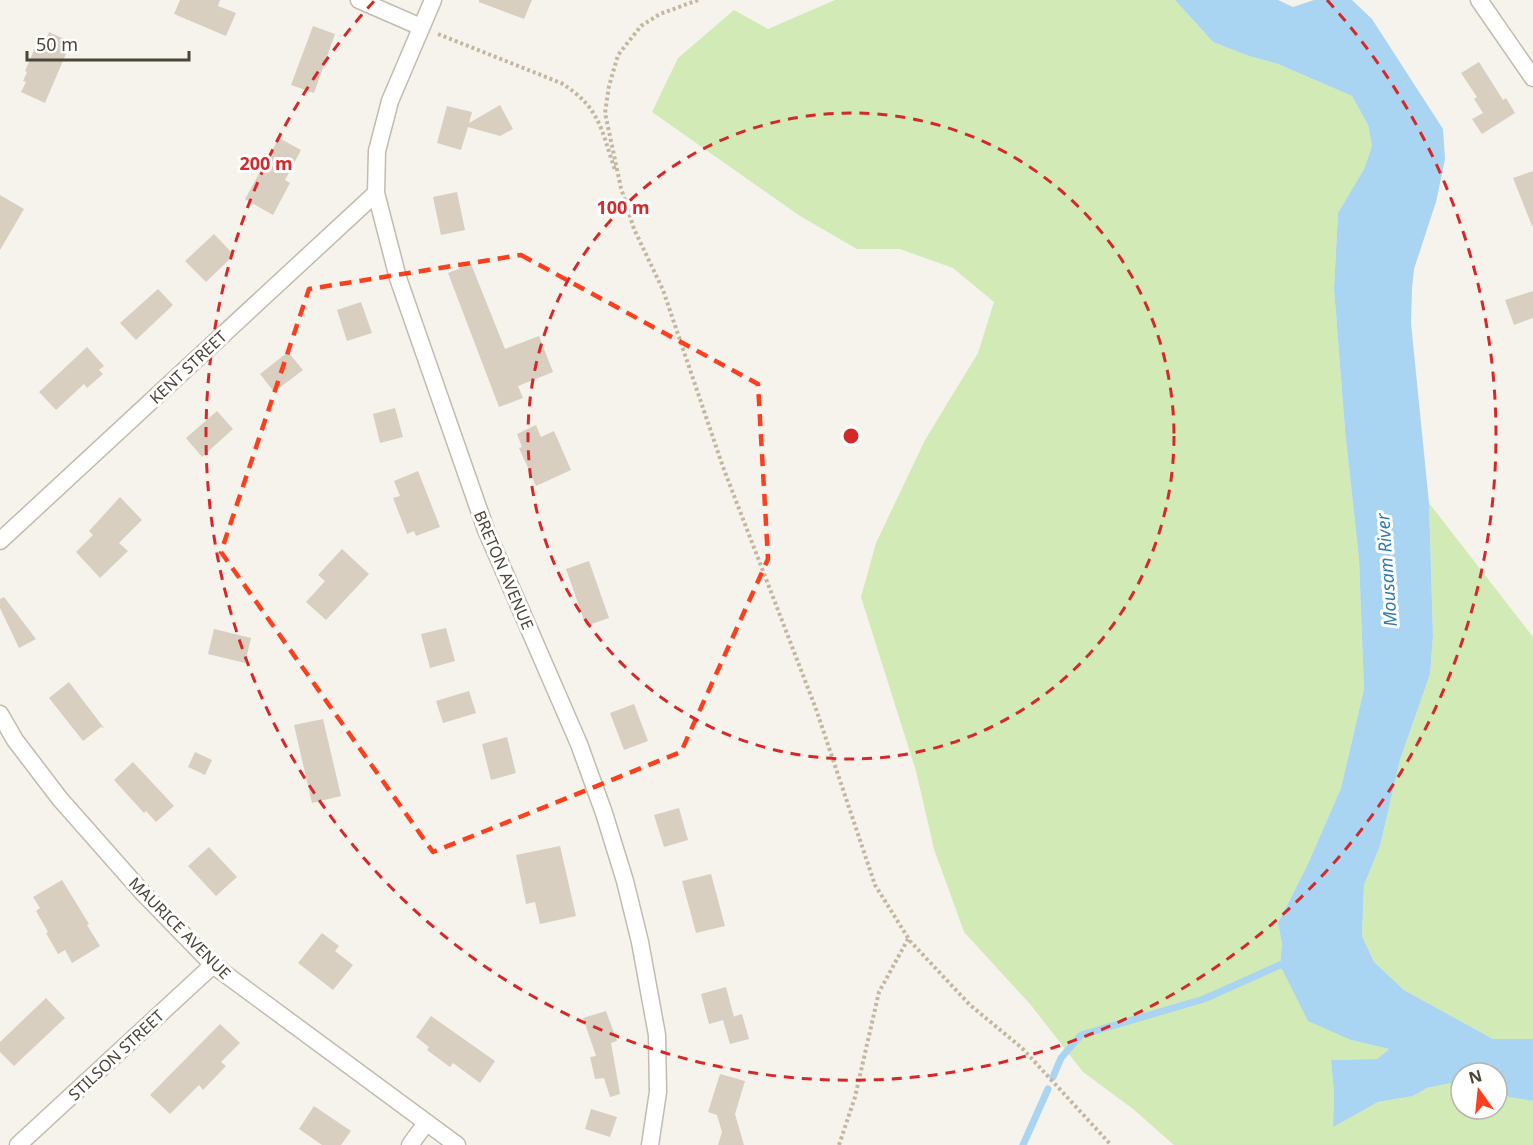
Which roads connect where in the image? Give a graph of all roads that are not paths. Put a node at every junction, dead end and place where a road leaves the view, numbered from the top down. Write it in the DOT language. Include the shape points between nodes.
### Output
graph roads {
  1 [pos="360,0"];
  2 [pos="433,0"];
  3 [pos="1479,0"];
  4 [pos="421,27"];
  5 [pos="1533,78"];
  6 [pos="376,193"];
  7 [pos="0,542"];
  8 [pos="0,714"];
  9 [pos="213,965"];
  10 [pos="426,1123"];
  11 [pos="18,1145"];
  12 [pos="410,1145"];
  13 [pos="457,1145"];
  14 [pos="650,1145"];
  1 -- 4 [label="street"];
  2 -- 4 [label="street, BRETON AVENUE"];
  3 -- 5 [label="street"];
  4 -- 6 [label="street, BRETON AVENUE" via="390,101 377,152"];
  6 -- 7 [label="street, KENT STREET"];
  6 -- 14 [label="street, BRETON AVENUE" via="398,278 486,530 579,744 625,881 657,1035 658,1092"];
  8 -- 9 [label="street, MAURICE AVENUE" via="60,799"];
  9 -- 10 [label="street, MAURICE AVENUE"];
  9 -- 11 [label="street, STILSON STREET"];
  10 -- 12 [label="street"];
  10 -- 13 [label="street, MAURICE AVENUE"];
}
